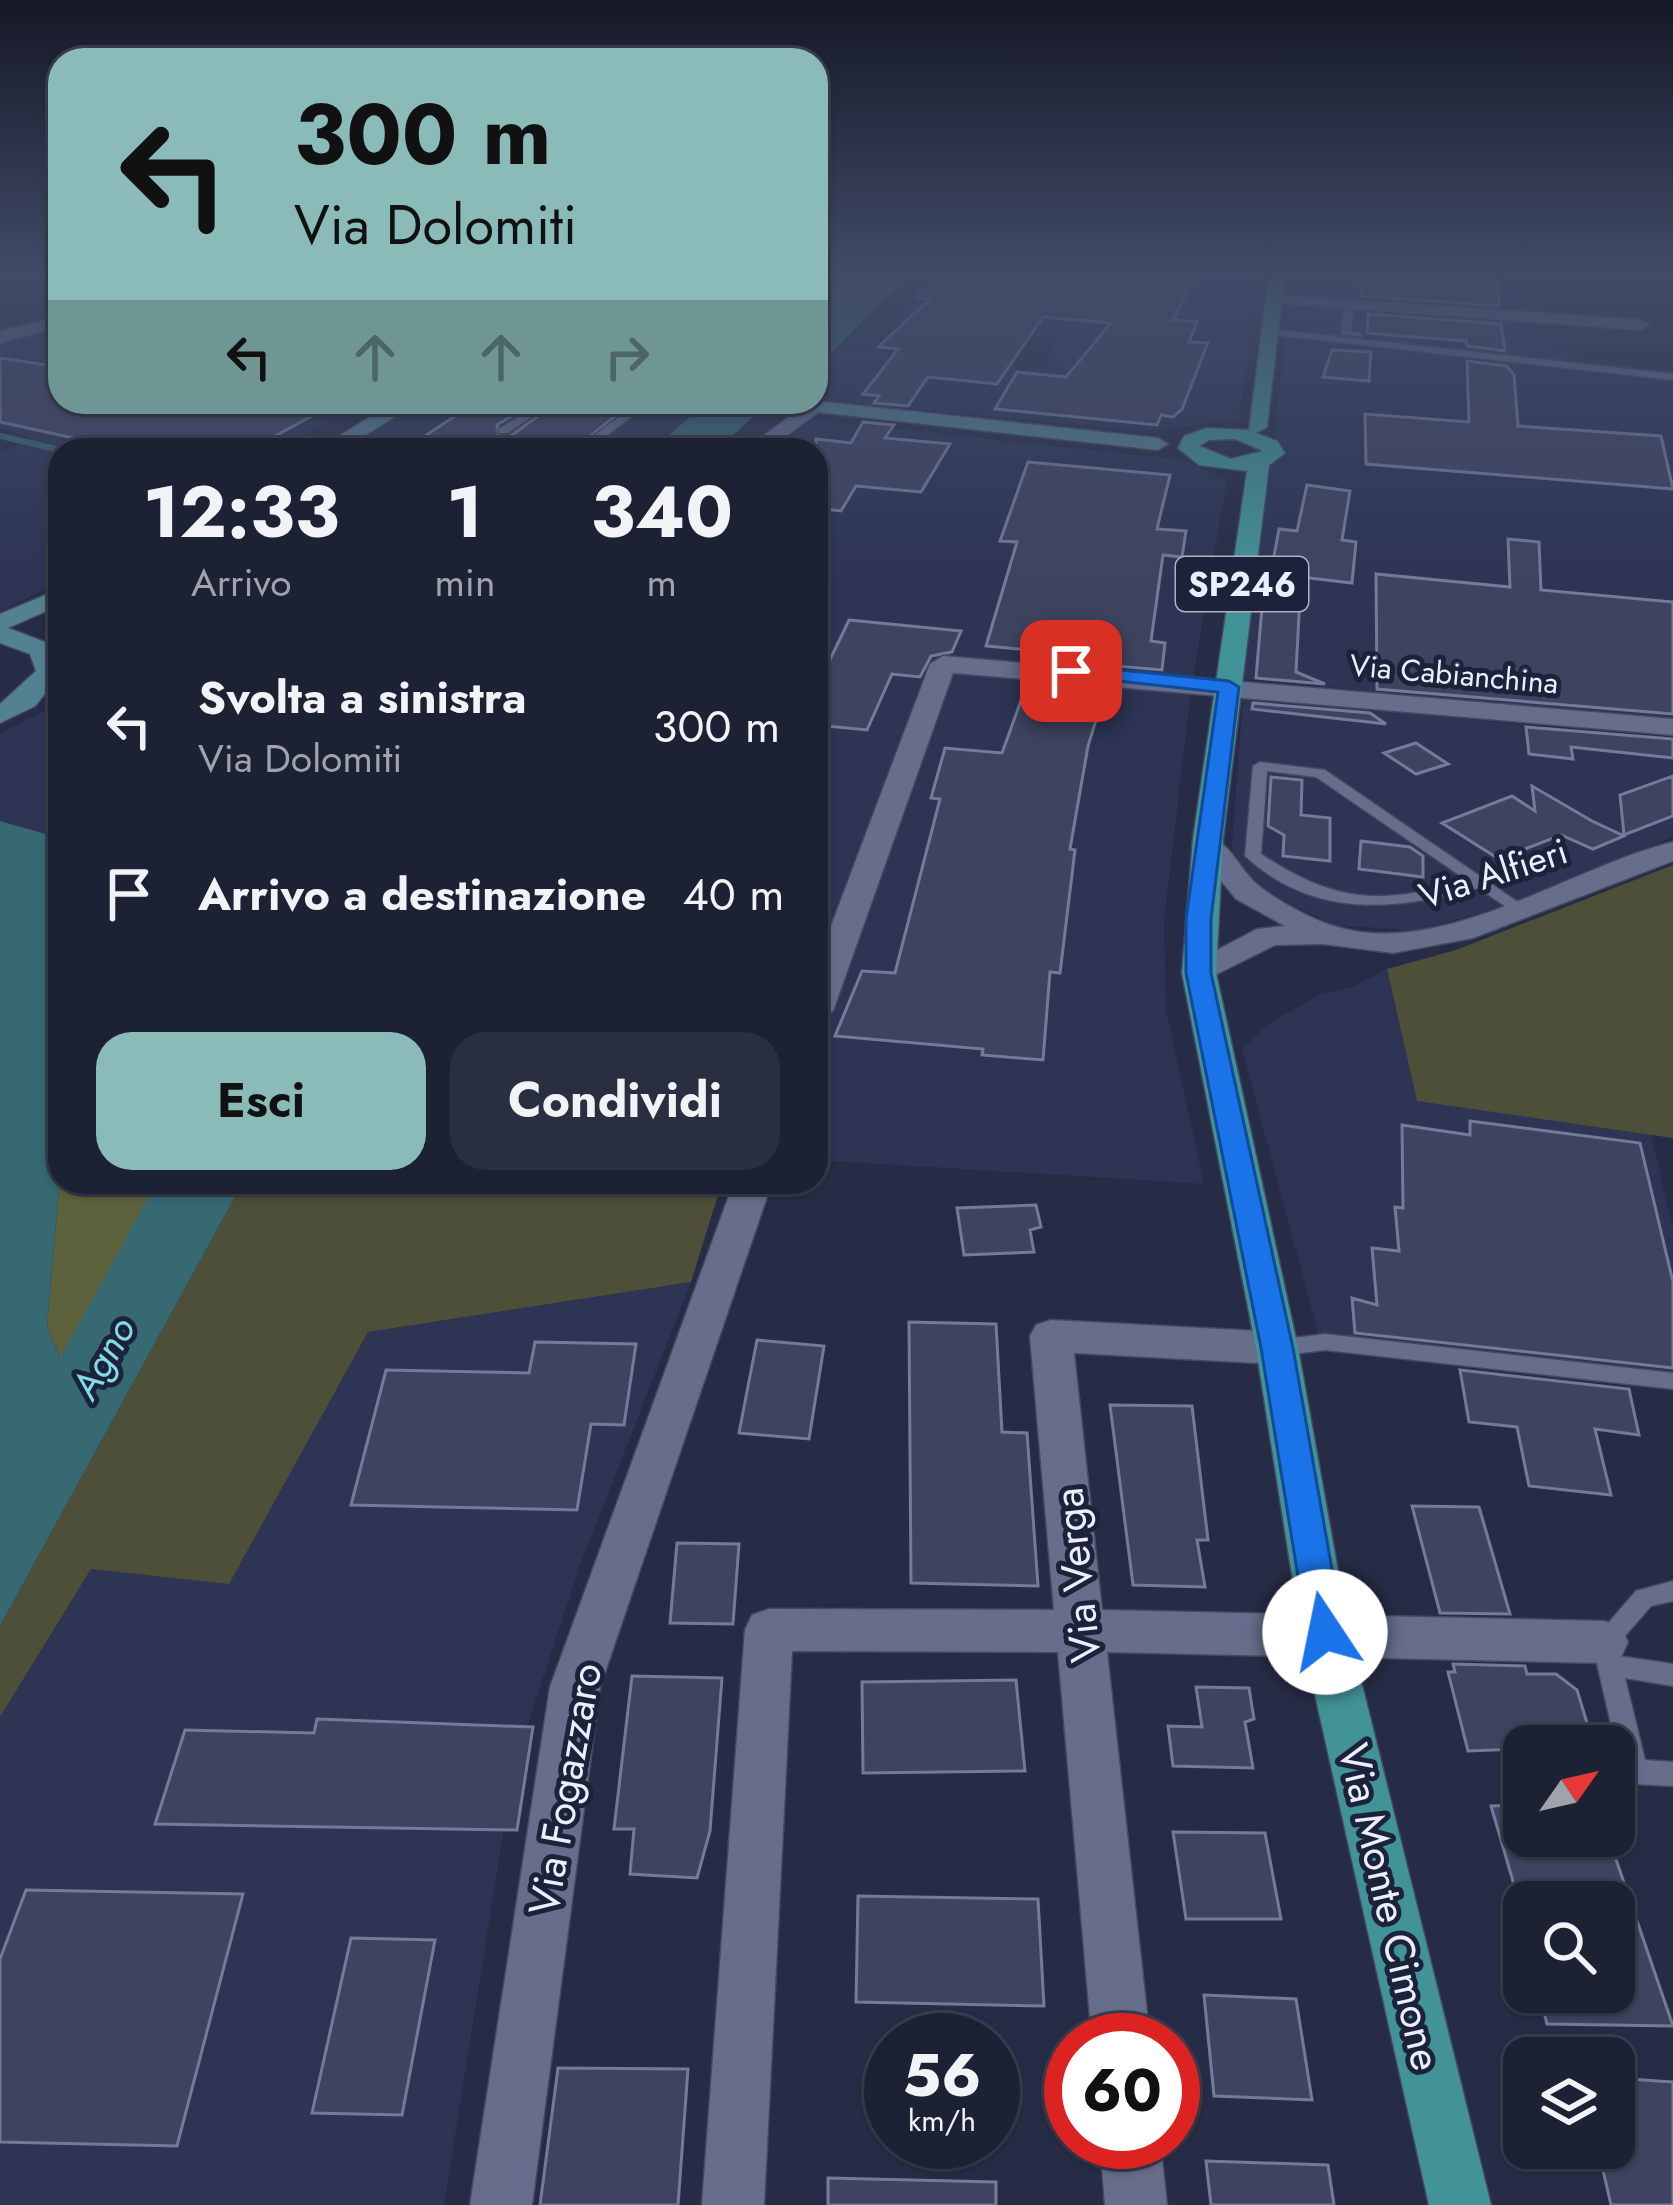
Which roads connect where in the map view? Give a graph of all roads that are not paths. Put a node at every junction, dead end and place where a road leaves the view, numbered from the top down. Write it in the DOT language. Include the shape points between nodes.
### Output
graph roads {
  1 [pos="1265,376"];
  2 [pos="828,408"];
  3 [pos="364,414"];
  4 [pos="388,414"];
  5 [pos="529,414"];
  6 [pos="629,414"];
  7 [pos="787,414"];
  8 [pos="503,430"];
  9 [pos="324,438"];
  10 [pos="347,438"];
  11 [pos="598,438"];
  12 [pos="765,438"];
  13 [pos="1158,444"];
  14 [pos="1191,446"];
  15 [pos="1259,453"];
  16 [pos="48,601"];
  17 [pos="0,623"];
  18 [pos="48,627"];
  19 [pos="0,634"];
  20 [pos="40,649"];
  21 [pos="48,669"];
  22 [pos="48,674"];
  23 [pos="1229,687"];
  24 [pos="0,715"];
  25 [pos="1673,727"];
  26 [pos="1208,844"];
  27 [pos="1673,851"];
  28 [pos="1481,882"];
  29 [pos="1263,901"];
  30 [pos="1520,909"];
  31 [pos="1200,912"];
  32 [pos="1323,934"];
  33 [pos="1268,936"];
  34 [pos="1199,973"];
  35 [pos="828,978"];
  36 [pos="750,1194"];
  37 [pos="1277,1348"];
  38 [pos="1673,1381"];
  39 [pos="1673,1592"];
  40 [pos="1083,1629"];
  41 [pos="1325,1632"];
  42 [pos="1607,1653"];
  43 [pos="1673,1675"];
  44 [pos="1673,1774"];
  45 [pos="1119,2013"];
  46 [pos="1133,2169"];
  47 [pos="501,2205"];
  48 [pos="733,2205"];
  49 [pos="1136,2205"];
  50 [pos="1460,2205"];
  1 -- 15 [label="main road, SP246"];
  2 -- 13 [label="main road"];
  3 -- 9 [label="main road"];
  4 -- 10 [label="main road"];
  5 -- 8 [label="lane"];
  6 -- 11 [label="lane"];
  7 -- 12 [label="street"];
  13 -- 14 [label="street"];
  14 -- 15 [label="main road" via="1231,465"];
  14 -- 15 [label="main road" via="1227,433"];
  15 -- 23 [label="main road, SP246"];
  16 -- 17 [label="main road"];
  18 -- 20 [label="main road"];
  19 -- 20 [label="main road"];
  20 -- 21 [label="main road"];
  22 -- 24 [label="main road"];
  23 -- 25 [label="street, Via Cabianchina"];
  23 -- 26 [label="main road, Via Monte Cimone / SP246"];
  23 -- 35 [label="street, Via Cabianchina" via="943,664"];
  26 -- 29 [label="street" via="1217,862"];
  26 -- 31 [label="main road, Via Monte Cimone / SP246"];
  27 -- 30 [label="street, Via Alfieri"];
  28 -- 28 [label="lane" via="1320,772 1260,766 1253,856 1275,872 1321,896 1399,905"];
  28 -- 30 [label="lane"];
  29 -- 31 [label="street"];
  29 -- 32 [label="street"];
  30 -- 32 [label="street, Via Alfieri" via="1462,931 1393,943"];
  31 -- 33 [label="street"];
  31 -- 34 [label="main road, Via Monte Cimone / SP246"];
  32 -- 33 [label="street, Via Alfieri"];
  33 -- 34 [label="street, Via Alfieri"];
  34 -- 37 [label="main road, Via Monte Cimone / SP246"];
  36 -- 47 [label="street, Via Fogazzaro" via="575,1687"];
  37 -- 38 [label="lane" via="1325,1342"];
  37 -- 40 [label="street, Via Verga" via="1051,1336"];
  37 -- 41 [label="main road, Via Monte Cimone / SP246"];
  39 -- 42 [label="lane" via="1644,1598"];
  40 -- 41 [label="street"];
  40 -- 45 [label="street, Via Verga"];
  40 -- 48 [label="street" via="769,1630"];
  41 -- 42 [label="street"];
  41 -- 50 [label="main road, Via Monte Cimone / SP246"];
  42 -- 43 [label="lane"];
  42 -- 44 [label="lane" via="1635,1772"];
  46 -- 49 [label="street"];
}
